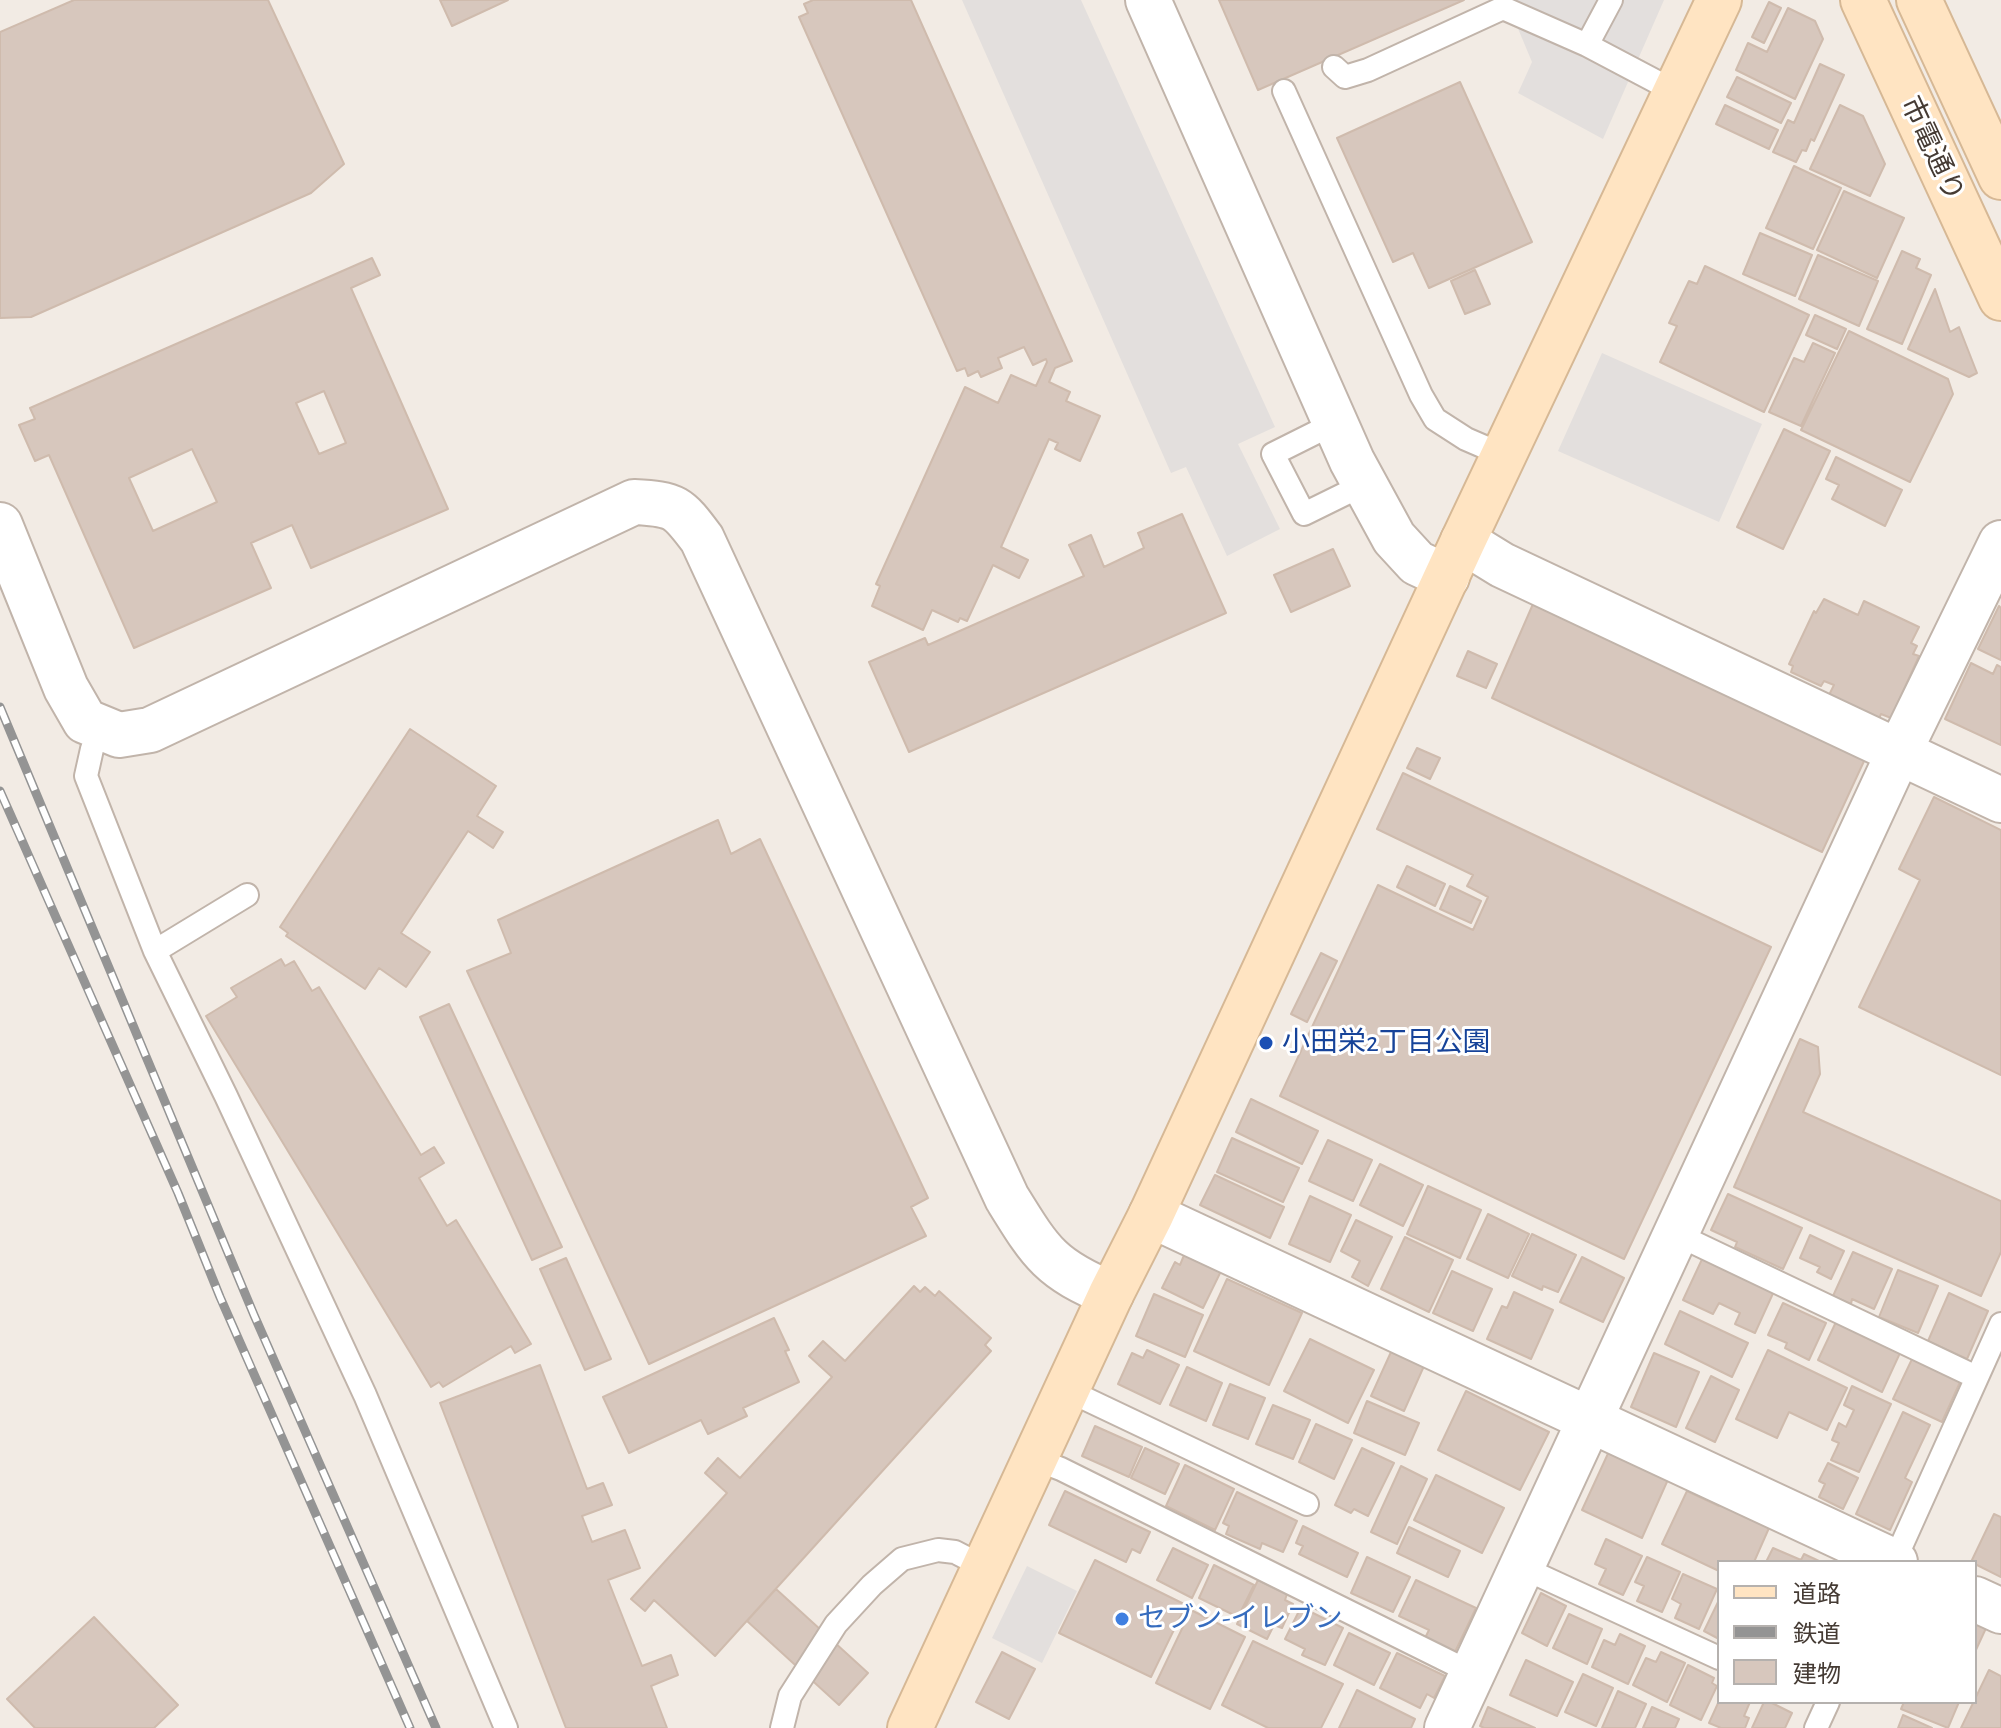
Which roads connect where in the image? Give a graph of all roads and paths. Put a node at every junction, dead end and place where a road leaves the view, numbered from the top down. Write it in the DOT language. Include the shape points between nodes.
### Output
graph roads {
  1 [pos="1148,0"];
  2 [pos="1611,0"];
  3 [pos="1719,0"];
  4 [pos="1863,0"];
  5 [pos="1919,0"];
  6 [pos="1587,45"];
  7 [pos="1334,67"];
  8 [pos="1284,91"];
  9 [pos="1676,92"];
  10 [pos="2001,177"];
  11 [pos="2001,298"];
  12 [pos="1335,423"];
  13 [pos="1503,455"];
  14 [pos="1365,484"];
  15 [pos="0,525"];
  16 [pos="2001,543"];
  17 [pos="1455,559"];
  18 [pos="101,730"];
  19 [pos="1899,752"];
  20 [pos="2001,800"];
  21 [pos="247,895"];
  22 [pos="155,951"];
  23 [pos="1151,1215"];
  24 [pos="1676,1234"];
  25 [pos="1111,1294"];
  26 [pos="2001,1324"];
  27 [pos="1976,1377"];
  28 [pos="1067,1390"];
  29 [pos="1590,1420"];
  30 [pos="1035,1459"];
  31 [pos="1307,1504"];
  32 [pos="1891,1560"];
  33 [pos="1896,1560"];
  34 [pos="984,1567"];
  35 [pos="1521,1567"];
  36 [pos="1977,1600"];
  37 [pos="2001,1611"];
  38 [pos="1717,1657"];
  39 [pos="1472,1673"];
  40 [pos="1822,1704"];
  41 [pos="506,1728"];
  42 [pos="782,1728"];
  43 [pos="910,1728"];
  44 [pos="1447,1728"];
  45 [pos="1816,1728"];
  1 -- 12 [label="street"];
  2 -- 6 [label="lane"];
  3 -- 9 [label="street"];
  4 -- 11 [label="street, 市電通り"];
  5 -- 10 [label="street, 市電通り"];
  6 -- 7 [label="lane" via="1503,8 1368,70 1345,77"];
  6 -- 9 [label="lane"];
  8 -- 13 [label="lane" via="1435,419"];
  9 -- 13 [label="street"];
  12 -- 14 [label="street"];
  12 -- 14 [label="lane" via="1273,454 1304,514"];
  13 -- 17 [label="street"];
  14 -- 17 [label="street" via="1394,538 1417,563"];
  15 -- 18 [label="street" via="66,688 85,721"];
  16 -- 19 [label="street"];
  17 -- 19 [label="street" via="1502,565"];
  17 -- 23 [label="street"];
  18 -- 22 [label="lane" via="86,776"];
  18 -- 25 [label="street" via="119,735 150,730 634,502 662,503 681,511 702,539 1007,1198 1039,1249 1071,1276"];
  19 -- 20 [label="street"];
  19 -- 24 [label="street"];
  21 -- 22 [label="lane"];
  22 -- 41 [label="lane" via="365,1395"];
  23 -- 25 [label="street"];
  23 -- 29 [label="street"];
  24 -- 27 [label="lane"];
  24 -- 29 [label="street"];
  25 -- 28 [label="street"];
  26 -- 27 [label="lane"];
  27 -- 33 [label="lane"];
  28 -- 30 [label="street"];
  28 -- 31 [label="lane"];
  29 -- 32 [label="street"];
  29 -- 35 [label="street"];
  30 -- 34 [label="street"];
  30 -- 39 [label="lane"];
  34 -- 42 [label="lane" via="955,1552 938,1550 902,1559 836,1624 790,1696"];
  34 -- 43 [label="street"];
  35 -- 38 [label="lane"];
  35 -- 39 [label="street"];
  36 -- 37 [label="street"];
  39 -- 44 [label="street"];
  40 -- 45 [label="lane"];
}
